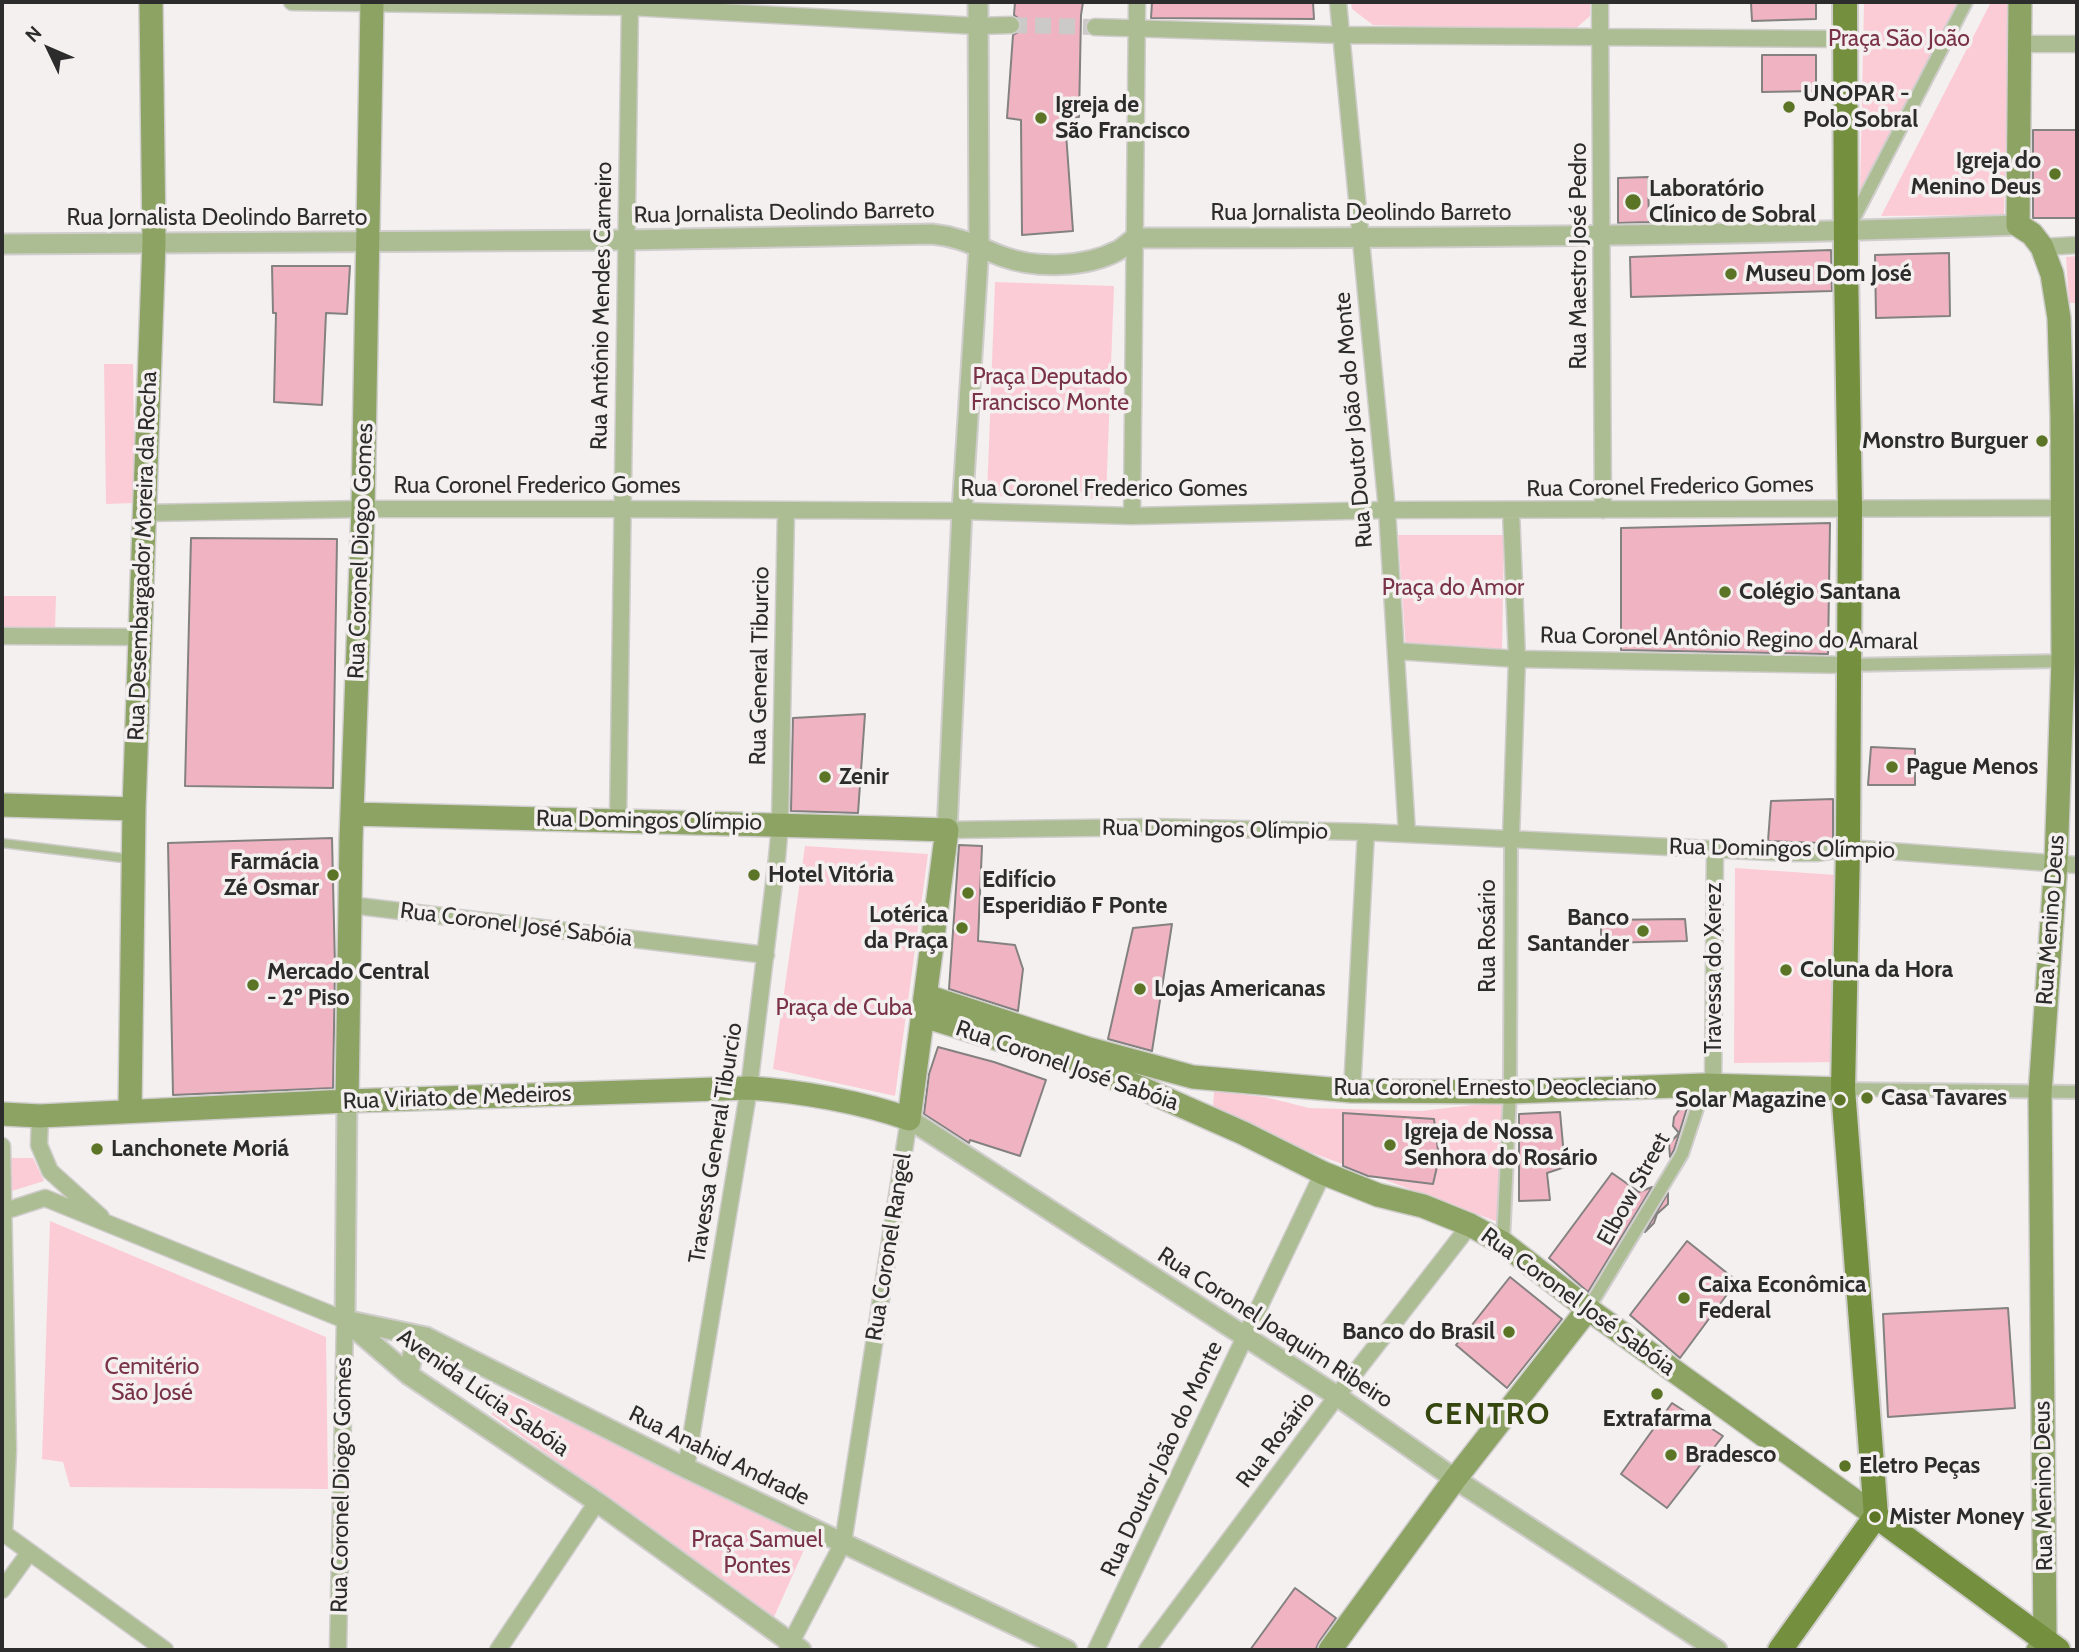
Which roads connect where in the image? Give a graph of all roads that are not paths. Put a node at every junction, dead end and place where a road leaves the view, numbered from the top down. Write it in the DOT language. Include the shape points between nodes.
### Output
graph roads {
  1 [pos="151,2"];
  2 [pos="292,2"];
  3 [pos="978,2"];
  4 [pos="1137,2"];
  5 [pos="1338,2"];
  6 [pos="1600,2"];
  7 [pos="1845,2"];
  8 [pos="1966,2"];
  9 [pos="2020,2"];
  10 [pos="372,3"];
  11 [pos="630,4"];
  12 [pos="1011,25"];
  13 [pos="977,26"];
  14 [pos="1095,27"];
  15 [pos="1137,27"];
  16 [pos="1341,35"];
  17 [pos="1600,37"];
  18 [pos="1846,39"];
  19 [pos="2021,44"];
  20 [pos="2077,44"];
  21 [pos="2018,225"];
  22 [pos="1847,231"];
  23 [pos="1601,236"];
  24 [pos="1135,238"];
  25 [pos="1359,238"];
  26 [pos="627,240"];
  27 [pos="154,242"];
  28 [pos="367,242"];
  29 [pos="2,244"];
  30 [pos="2077,245"];
  31 [pos="979,246"];
  32 [pos="2042,247"];
  33 [pos="2070,417"];
  34 [pos="1850,508"];
  35 [pos="2062,508"];
  36 [pos="363,509"];
  37 [pos="621,509"];
  38 [pos="786,510"];
  39 [pos="1387,510"];
  40 [pos="1603,510"];
  41 [pos="962,511"];
  42 [pos="1511,511"];
  43 [pos="145,513"];
  44 [pos="1132,516"];
  45 [pos="2,636"];
  46 [pos="141,637"];
  47 [pos="1396,651"];
  48 [pos="1517,659"];
  49 [pos="2063,661"];
  50 [pos="1847,665"];
  51 [pos="2069,692"];
  52 [pos="2,805"];
  53 [pos="134,809"];
  54 [pos="352,814"];
  55 [pos="618,822"];
  56 [pos="780,824"];
  57 [pos="947,830"];
  58 [pos="1366,832"];
  59 [pos="1407,834"];
  60 [pos="1511,838"];
  61 [pos="2,843"];
  62 [pos="1848,848"];
  63 [pos="1715,850"];
  64 [pos="134,859"];
  65 [pos="2067,863"];
  66 [pos="350,905"];
  67 [pos="766,955"];
  68 [pos="925,1006"];
  69 [pos="1709,1085"];
  70 [pos="749,1088"];
  71 [pos="1843,1088"];
  72 [pos="1352,1091"];
  73 [pos="1510,1092"];
  74 [pos="2077,1092"];
  75 [pos="2040,1093"];
  76 [pos="347,1101"];
  77 [pos="130,1110"];
  78 [pos="2,1114"];
  79 [pos="40,1116"];
  80 [pos="909,1119"];
  81 [pos="2,1146"];
  82 [pos="1323,1173"];
  83 [pos="5,1211"];
  84 [pos="1469,1225"];
  85 [pos="111,1226"];
  86 [pos="1503,1243"];
  87 [pos="1588,1308"];
  88 [pos="345,1320"];
  89 [pos="426,1337"];
  90 [pos="1245,1337"];
  91 [pos="408,1375"];
  92 [pos="1337,1396"];
  93 [pos="686,1468"];
  94 [pos="1455,1479"];
  95 [pos="597,1502"];
  96 [pos="1876,1516"];
  97 [pos="3,1533"];
  98 [pos="843,1543"];
  99 [pos="29,1552"];
  100 [pos="2,1590"];
  101 [pos="2047,1647"];
  102 [pos="793,1648"];
  103 [pos="165,1650"];
  104 [pos="338,1650"];
  105 [pos="498,1650"];
  106 [pos="1067,1650"];
  107 [pos="1096,1650"];
  108 [pos="1147,1650"];
  109 [pos="1330,1650"];
  110 [pos="1717,1650"];
  111 [pos="1780,1650"];
  1 -- 27 [label="main road, Rua Desembargador Moreira da Rocha"];
  2 -- 10 [label="street"];
  3 -- 13 [label="street"];
  4 -- 15 [label="street"];
  5 -- 16 [label="street, Rua Doutor João do Monte"];
  6 -- 17 [label="street, Rua Maestro José Pedro"];
  7 -- 18 [label="main road"];
  8 -- 22 [label="street"];
  9 -- 19 [label="main road"];
  10 -- 11 [label="street"];
  10 -- 28 [label="main road, Rua Coronel Diogo Gomes"];
  11 -- 13 [label="street"];
  11 -- 26 [label="street, Rua Antônio Mendes Carneiro"];
  12 -- 13 [label="street"];
  13 -- 31 [label="street"];
  14 -- 15 [label="street"];
  15 -- 16 [label="street"];
  15 -- 24 [label="street"];
  16 -- 17 [label="street"];
  16 -- 25 [label="street, Rua Doutor João do Monte"];
  17 -- 18 [label="street"];
  17 -- 23 [label="street, Rua Maestro José Pedro"];
  18 -- 22 [label="main road"];
  19 -- 20 [label="street"];
  19 -- 21 [label="main road"];
  21 -- 22 [label="street, Rua Jornalista Deolindo Barreto"];
  21 -- 32 [label="main road, Rua Menino Deus"];
  22 -- 23 [label="street, Rua Jornalista Deolindo Barreto"];
  22 -- 34 [label="main road"];
  23 -- 25 [label="street, Rua Jornalista Deolindo Barreto"];
  23 -- 40 [label="street, Rua Maestro José Pedro"];
  24 -- 25 [label="street, Rua Jornalista Deolindo Barreto"];
  24 -- 31 [label="street, Rua Jornalista Deolindo Barreto" via="1117,251 1087,261 1051,264 1007,258"];
  24 -- 44 [label="street"];
  25 -- 39 [label="street, Rua Doutor João do Monte"];
  26 -- 28 [label="street, Rua Jornalista Deolindo Barreto"];
  26 -- 31 [label="street, Rua Jornalista Deolindo Barreto" via="932,234 956,236"];
  26 -- 37 [label="street, Rua Antônio Mendes Carneiro"];
  27 -- 28 [label="street, Rua Jornalista Deolindo Barreto"];
  27 -- 29 [label="street, Rua Jornalista Deolindo Barreto"];
  27 -- 43 [label="main road, Rua Desembargador Moreira da Rocha"];
  28 -- 36 [label="main road, Rua Coronel Diogo Gomes"];
  30 -- 32 [label="street"];
  31 -- 41 [label="street"];
  32 -- 33 [label="main road, Rua Menino Deus" via="2056,298"];
  33 -- 35 [label="main road, Rua Menino Deus"];
  34 -- 35 [label="street, Rua Coronel Frederico Gomes"];
  34 -- 40 [label="street, Rua Coronel Frederico Gomes"];
  34 -- 50 [label="main road"];
  35 -- 49 [label="main road, Rua Menino Deus"];
  36 -- 37 [label="street, Rua Coronel Frederico Gomes"];
  36 -- 43 [label="street, Rua Coronel Frederico Gomes"];
  36 -- 54 [label="main road, Rua Coronel Diogo Gomes"];
  37 -- 38 [label="street, Rua Coronel Frederico Gomes"];
  37 -- 55 [label="street, Rua Antônio Mendes Carneiro"];
  38 -- 41 [label="street, Rua Coronel Frederico Gomes"];
  38 -- 56 [label="street, Rua General Tiburcio"];
  39 -- 42 [label="street, Rua Coronel Frederico Gomes"];
  39 -- 44 [label="street, Rua Coronel Frederico Gomes"];
  39 -- 47 [label="street, Rua Doutor João do Monte"];
  40 -- 42 [label="street, Rua Coronel Frederico Gomes"];
  41 -- 44 [label="street, Rua Coronel Frederico Gomes"];
  41 -- 57 [label="street"];
  42 -- 48 [label="street"];
  43 -- 46 [label="main road, Rua Desembargador Moreira da Rocha"];
  45 -- 46 [label="street"];
  46 -- 53 [label="main road, Rua Desembargador Moreira da Rocha"];
  47 -- 48 [label="street, Rua Coronel Antônio Regino do Amaral"];
  47 -- 59 [label="street, Rua Doutor João do Monte"];
  48 -- 50 [label="street, Rua Coronel Antônio Regino do Amaral"];
  48 -- 60 [label="street"];
  49 -- 50 [label="street, Rua Coronel Antônio Regino do Amaral"];
  49 -- 51 [label="main road, Rua Menino Deus"];
  50 -- 62 [label="main road"];
  51 -- 65 [label="main road, Rua Menino Deus"];
  52 -- 53 [label="main road"];
  53 -- 64 [label="main road, Rua Desembargador Moreira da Rocha"];
  54 -- 55 [label="main road, Rua Domingos Olímpio"];
  54 -- 66 [label="main road, Rua Coronel Diogo Gomes"];
  55 -- 56 [label="main road, Rua Domingos Olímpio"];
  56 -- 57 [label="main road, Rua Domingos Olímpio"];
  56 -- 67 [label="street, Travessa General Tiburcio"];
  57 -- 58 [label="street, Rua Domingos Olímpio" via="1150,827"];
  57 -- 68 [label="main road, Rua Coronel Rangel"];
  58 -- 59 [label="street, Rua Domingos Olímpio"];
  58 -- 72 [label="street"];
  59 -- 60 [label="street, Rua Domingos Olímpio"];
  60 -- 63 [label="street, Rua Domingos Olímpio"];
  60 -- 73 [label="street, Rua Rosário"];
  61 -- 64 [label="lane"];
  62 -- 63 [label="street, Rua Domingos Olímpio" via="1804,853"];
  62 -- 65 [label="street, Rua Domingos Olímpio"];
  62 -- 71 [label="main road"];
  63 -- 69 [label="street, Travessa do Xerez"];
  64 -- 77 [label="main road, Rua Desembargador Moreira da Rocha"];
  65 -- 75 [label="main road, Rua Menino Deus"];
  66 -- 67 [label="street, Rua Coronel José Sabóia"];
  66 -- 76 [label="main road, Rua Coronel Diogo Gomes"];
  67 -- 70 [label="street, Travessa General Tiburcio"];
  68 -- 72 [label="main road, Rua Coronel Ernesto Deocleciano" via="1193,1077"];
  68 -- 80 [label="main road, Rua Coronel Rangel"];
  68 -- 82 [label="main road, Rua Coronel José Sabóia" via="1139,1087"];
  69 -- 71 [label="main road, Rua Coronel Ernesto Deocleciano"];
  69 -- 73 [label="main road, Rua Coronel Ernesto Deocleciano"];
  69 -- 87 [label="street, Elbow Street" via="1682,1154"];
  70 -- 76 [label="main road, Rua Viriato de Medeiros"];
  70 -- 80 [label="main road, Rua Viriato de Medeiros" via="873,1108"];
  70 -- 93 [label="street, Travessa General Tiburcio"];
  71 -- 75 [label="street, Rua Coronel Ernesto Deocleciano"];
  71 -- 96 [label="main road"];
  72 -- 73 [label="main road, Rua Coronel Ernesto Deocleciano"];
  73 -- 86 [label="street, Rua Rosário"];
  74 -- 75 [label="street, Rua Coronel Ernesto Deocleciano"];
  75 -- 101 [label="main road, Rua Menino Deus"];
  76 -- 77 [label="main road, Rua Viriato de Medeiros"];
  76 -- 88 [label="street"];
  77 -- 79 [label="main road, Rua Viriato de Medeiros"];
  78 -- 79 [label="main road, Rua Viriato de Medeiros"];
  79 -- 85 [label="street, Avenida Lúcia Sabóia" via="39,1144 50,1171"];
  80 -- 90 [label="street, Rua Coronel Joaquim Ribeiro"];
  80 -- 98 [label="street, Rua Coronel Rangel"];
  81 -- 83 [label="street"];
  82 -- 84 [label="main road, Rua Coronel José Sabóia"];
  82 -- 90 [label="street, Rua Doutor João do Monte"];
  83 -- 85 [label="street, Avenida Lúcia Sabóia" via="45,1198"];
  83 -- 97 [label="street" via="8,1450"];
  84 -- 86 [label="main road, Rua Coronel José Sabóia"];
  84 -- 92 [label="street, Rua Rosário"];
  85 -- 88 [label="street, Avenida Lúcia Sabóia"];
  86 -- 87 [label="main road, Rua Coronel José Sabóia"];
  87 -- 94 [label="main road"];
  87 -- 96 [label="main road, Rua Coronel José Sabóia"];
  88 -- 89 [label="street, Rua Anahid Andrade"];
  88 -- 91 [label="street, Avenida Lúcia Sabóia"];
  88 -- 104 [label="street, Rua Coronel Diogo Gomes"];
  89 -- 91 [label="street" via="412,1352"];
  89 -- 93 [label="street, Rua Anahid Andrade"];
  90 -- 92 [label="street, Rua Coronel Joaquim Ribeiro"];
  90 -- 107 [label="street, Rua Doutor João do Monte"];
  91 -- 95 [label="street, Avenida Lúcia Sabóia"];
  92 -- 94 [label="street, Rua Coronel Joaquim Ribeiro"];
  92 -- 108 [label="street, Rua Rosário"];
  93 -- 98 [label="street, Rua Anahid Andrade"];
  94 -- 109 [label="main road"];
  94 -- 110 [label="street, Rua Coronel Joaquim Ribeiro"];
  95 -- 102 [label="street, Avenida Lúcia Sabóia"];
  95 -- 105 [label="street"];
  96 -- 101 [label="main road, Rua Coronel José Sabóia"];
  96 -- 111 [label="main road"];
  97 -- 99 [label="street"];
  98 -- 102 [label="street, Rua Coronel Rangel"];
  98 -- 106 [label="street, Rua Anahid Andrade"];
  99 -- 100 [label="street"];
  99 -- 103 [label="street"];
}
